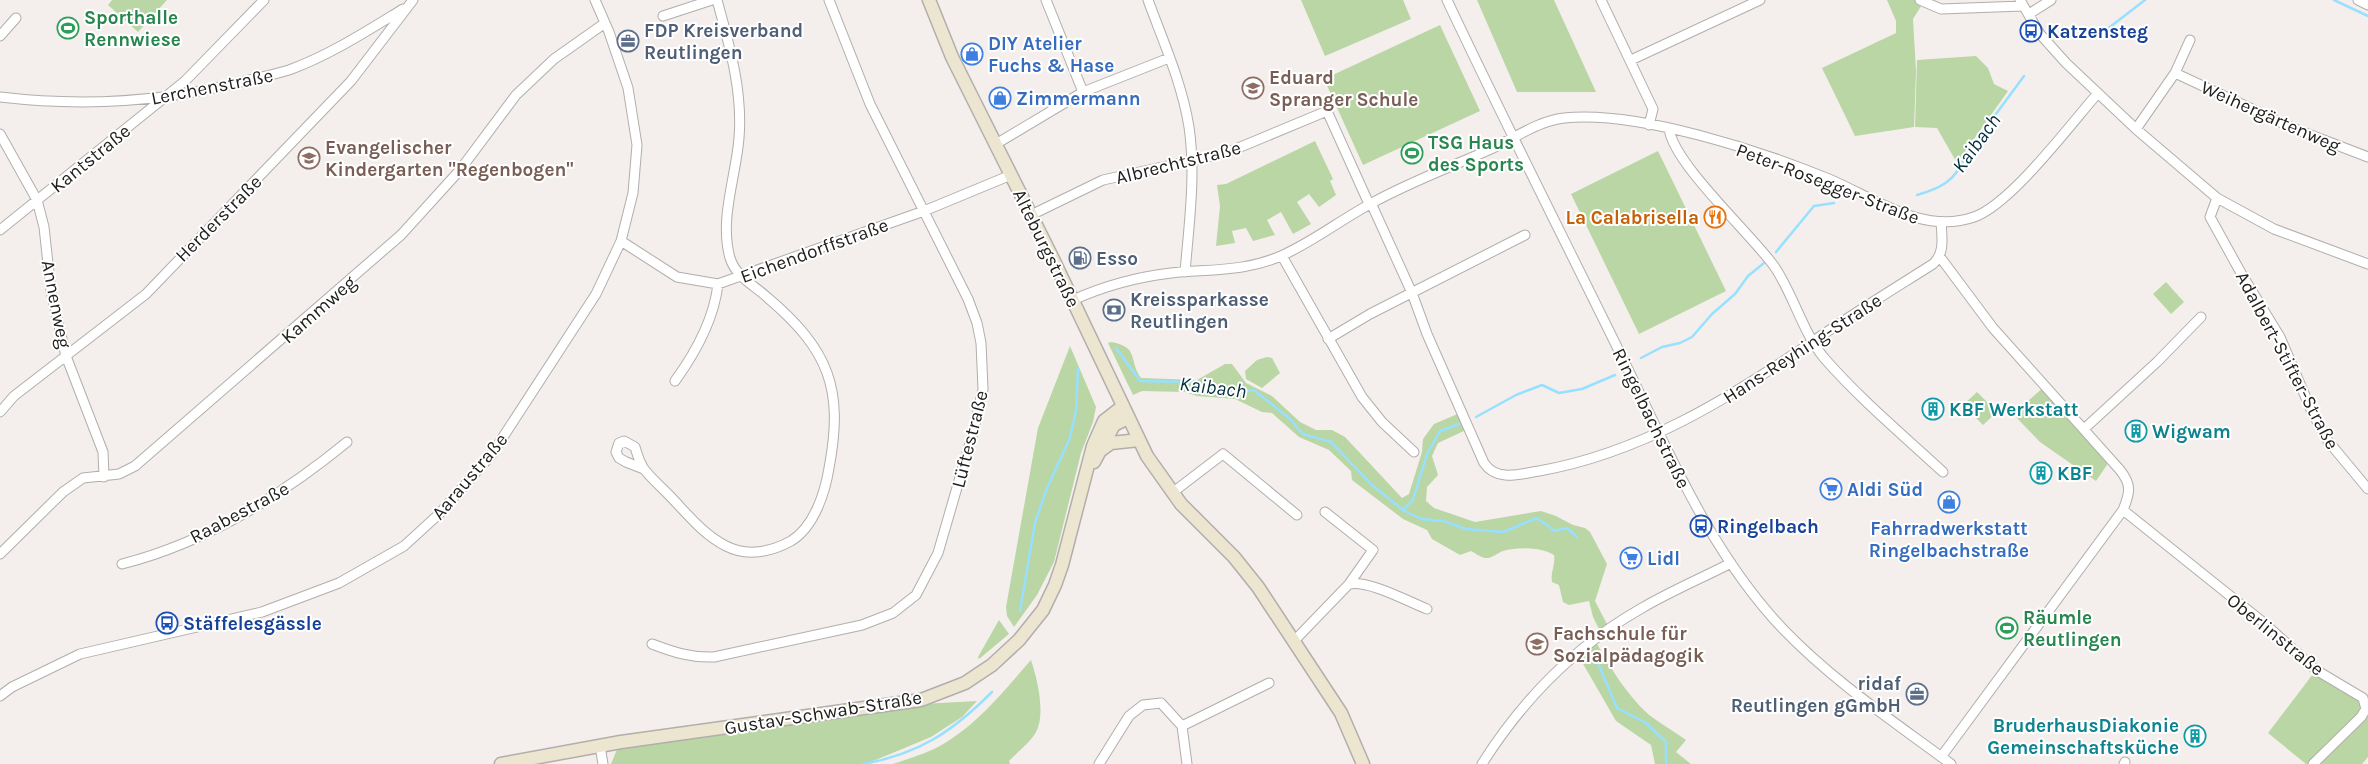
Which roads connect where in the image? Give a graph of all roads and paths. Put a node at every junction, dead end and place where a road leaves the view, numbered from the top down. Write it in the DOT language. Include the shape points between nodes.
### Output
graph roads {
  1 [pos="264,0"];
  2 [pos="595,0"];
  3 [pos="712,0"];
  4 [pos="716,0"];
  5 [pos="829,0"];
  6 [pos="929,0"];
  7 [pos="1046,0"];
  8 [pos="1148,0"];
  9 [pos="1601,0"];
  10 [pos="1760,0"];
  11 [pos="1920,0"];
  12 [pos="2051,0"];
  13 [pos="2358,0"];
  14 [pos="1445,1"];
  15 [pos="410,3"];
  16 [pos="2022,3"];
  17 [pos="2368,5"];
  18 [pos="2029,14"];
  19 [pos="664,16"];
  20 [pos="16,18"];
  21 [pos="605,23"];
  22 [pos="0,36"];
  23 [pos="2190,40"];
  24 [pos="1169,58"];
  25 [pos="1631,60"];
  26 [pos="2175,73"];
  27 [pos="1083,92"];
  28 [pos="2098,93"];
  29 [pos="0,97"];
  30 [pos="165,98"];
  31 [pos="1327,111"];
  32 [pos="1649,125"];
  33 [pos="1669,129"];
  34 [pos="2136,130"];
  35 [pos="0,134"];
  36 [pos="1512,138"];
  37 [pos="996,144"];
  38 [pos="2368,157"];
  39 [pos="1192,161"];
  40 [pos="1011,175"];
  41 [pos="2217,198"];
  42 [pos="37,200"];
  43 [pos="1370,204"];
  44 [pos="924,211"];
  45 [pos="1031,215"];
  46 [pos="1941,222"];
  47 [pos="0,230"];
  48 [pos="1525,235"];
  49 [pos="621,241"];
  50 [pos="1282,256"];
  51 [pos="1940,257"];
  52 [pos="2368,264"];
  53 [pos="1185,272"];
  54 [pos="741,276"];
  55 [pos="718,284"];
  56 [pos="1412,293"];
  57 [pos="1073,300"];
  58 [pos="2201,317"];
  59 [pos="1328,339"];
  60 [pos="1813,342"];
  61 [pos="66,356"];
  62 [pos="675,381"];
  63 [pos="0,412"];
  64 [pos="1125,412"];
  65 [pos="2084,429"];
  66 [pos="1660,433"];
  67 [pos="1139,440"];
  68 [pos="347,442"];
  69 [pos="1100,451"];
  70 [pos="1414,452"];
  71 [pos="644,468"];
  72 [pos="1943,472"];
  73 [pos="104,477"];
  74 [pos="1082,484"];
  75 [pos="2368,489"];
  76 [pos="1172,493"];
  77 [pos="2123,510"];
  78 [pos="1325,512"];
  79 [pos="1297,515"];
  80 [pos="0,554"];
  81 [pos="1731,563"];
  82 [pos="122,564"];
  83 [pos="1349,584"];
  84 [pos="1427,609"];
  85 [pos="1294,641"];
  86 [pos="652,644"];
  87 [pos="1269,683"];
  88 [pos="0,696"];
  89 [pos="1182,726"];
  90 [pos="600,746"];
  91 [pos="1941,757"];
  92 [pos="501,764"];
  93 [pos="602,764"];
  94 [pos="1099,764"];
  95 [pos="1187,764"];
  96 [pos="1363,764"];
  97 [pos="1482,764"];
  98 [pos="1950,764"];
  99 [pos="2313,764"];
  1 -- 30 [label="street, Kantstraße" via="205,62"];
  2 -- 21 [label="street, Aaraustraße"];
  3 -- 19 [label="street"];
  4 -- 54 [label="street" via="738,87 740,136 726,234 731,259"];
  5 -- 44 [label="street, Lüftestraße" via="870,104"];
  6 -- 37 [label="street, Alteburgstraße" via="952,57"];
  7 -- 27 [label="street"];
  8 -- 24 [label="street"];
  9 -- 25 [label="street"];
  10 -- 25 [label="street"];
  11 -- 16 [label="street" via="1941,9"];
  12 -- 18 [label="street"];
  13 -- 17 [label="street"];
  14 -- 36 [label="street, Ringelbachstraße"];
  15 -- 30 [label="street, Lerchenstraße" via="347,43 289,70"];
  15 -- 61 [label="street, Herderstraße" via="351,81 146,294"];
  16 -- 18 [label="street"];
  18 -- 28 [label="street" via="2040,34"];
  20 -- 22 [label="street"];
  21 -- 49 [label="street, Aaraustraße" via="628,88 637,146 633,193"];
  21 -- 73 [label="street, Kammweg" via="554,59 516,95 460,170 401,235 136,466"];
  23 -- 26 [label="street"];
  24 -- 27 [label="street"];
  24 -- 39 [label="street" via="1186,112"];
  25 -- 32 [label="street" via="1653,109"];
  26 -- 34 [label="street"];
  26 -- 38 [label="street, Weihergärtenweg" via="2295,129"];
  27 -- 37 [label="street"];
  28 -- 34 [label="street"];
  28 -- 46 [label="street, Peter-Rosegger-Straße" via="2007,197 1975,217"];
  29 -- 30 [label="street, Lerchenstraße" via="87,101"];
  30 -- 42 [label="street, Kantstraße"];
  31 -- 39 [label="street, Albrechtstraße" via="1247,146"];
  31 -- 43 [label="street, Hans-Reyhing-Straße"];
  32 -- 33 [label="street, Peter-Rosegger-Straße"];
  32 -- 36 [label="street, Peter-Rosegger-Straße" via="1614,119 1561,118"];
  33 -- 46 [label="street, Peter-Rosegger-Straße" via="1786,164 1829,179 1892,209"];
  33 -- 60 [label="street" via="1677,150 1775,268"];
  34 -- 41 [label="street"];
  35 -- 42 [label="street, Annenweg"];
  36 -- 43 [label="street, Peter-Rosegger-Straße"];
  36 -- 66 [label="street, Ringelbachstraße"];
  37 -- 40 [label="street, Alteburgstraße"];
  39 -- 45 [label="street, Albrechtstraße" via="1103,180"];
  39 -- 53 [label="street"];
  40 -- 44 [label="street, Eichendorffstraße"];
  40 -- 45 [label="street, Alteburgstraße"];
  41 -- 52 [label="street" via="2274,229"];
  41 -- 75 [label="street, Adalbert-Stifter-Straße" via="2210,217 2280,337 2328,441"];
  42 -- 47 [label="street, Kantstraße"];
  42 -- 61 [label="street, Annenweg" via="44,227 51,291"];
  43 -- 50 [label="street, Peter-Rosegger-Straße"];
  43 -- 56 [label="street, Hans-Reyhing-Straße"];
  44 -- 54 [label="street, Eichendorffstraße"];
  44 -- 86 [label="street, Lüftestraße" via="977,322 983,389 944,534 916,595 893,612 862,625 714,657 677,654"];
  45 -- 57 [label="street, Alteburgstraße"];
  46 -- 51 [label="street"];
  48 -- 56 [label="street"];
  49 -- 55 [label="street, Eichendorffstraße" via="676,277"];
  49 -- 88 [label="street, Aaraustraße" via="596,294 492,454 439,514 404,546 330,586 262,612 80,654"];
  50 -- 53 [label="street, Peter-Rosegger-Straße" via="1236,269"];
  50 -- 59 [label="street"];
  51 -- 60 [label="street, Hans-Reyhing-Straße"];
  51 -- 65 [label="street" via="1993,328"];
  53 -- 57 [label="street, Peter-Rosegger-Straße" via="1112,284"];
  54 -- 55 [label="street, Eichendorffstraße"];
  54 -- 71 [label="street" via="799,326 822,358 830,384 834,434 828,476 808,524 793,539 776,548 756,552 732,549 712,539"];
  55 -- 62 [label="street" via="708,325"];
  56 -- 59 [label="street"];
  56 -- 66 [label="street, Hans-Reyhing-Straße" via="1479,453 1492,472 1512,475 1561,467 1614,452"];
  57 -- 64 [label="street, Alteburgstraße"];
  58 -- 65 [label="street"];
  59 -- 70 [label="street" via="1371,410"];
  60 -- 66 [label="street, Hans-Reyhing-Straße" via="1728,396"];
  60 -- 72 [label="street" via="1839,373"];
  61 -- 63 [label="street, Herderstraße" via="14,396"];
  61 -- 73 [label="street, Annenweg" via="103,452"];
  64 -- 67 [label="street, Alteburgstraße"];
  64 -- 69 [label="street, Gustav-Schwab-Straße"];
  64 -- 74 [label="street, Gustav-Schwab-Straße" via="1109,415 1100,426"];
  65 -- 77 [label="street" via="2128,480 2129,496"];
  66 -- 81 [label="street, Ringelbachstraße" via="1692,500"];
  67 -- 69 [label="street" via="1111,443"];
  67 -- 76 [label="street, Alteburgstraße"];
  68 -- 82 [label="street, Raabestraße" via="276,495 202,536"];
  69 -- 74 [label="street, Gustav-Schwab-Straße"];
  73 -- 80 [label="street, Kammweg" via="83,478 63,492"];
  74 -- 90 [label="street, Gustav-Schwab-Straße" via="1062,565 1043,610 1019,640 992,665 965,683 921,700"];
  76 -- 79 [label="street" via="1223,454"];
  76 -- 85 [label="street, Alteburgstraße" via="1244,569"];
  77 -- 91 [label="street"];
  77 -- 99 [label="street, Oberlinstraße" via="2264,623 2316,670 2363,698 2366,709 2361,717"];
  78 -- 83 [label="street" via="1374,550"];
  81 -- 91 [label="street, Ringelbachstraße" via="1782,628 1809,655"];
  81 -- 97 [label="street" via="1642,608 1577,652 1528,701"];
  83 -- 84 [label="street" via="1383,591"];
  83 -- 85 [label="street"];
  85 -- 96 [label="street, Alteburgstraße" via="1341,713"];
  87 -- 89 [label="street"];
  89 -- 94 [label="street" via="1161,703 1143,705 1128,716"];
  89 -- 95 [label="street"];
  90 -- 92 [label="street, Gustav-Schwab-Straße"];
  90 -- 93 [label="street"];
  91 -- 98 [label="street, Ringelbachstraße"];
}
